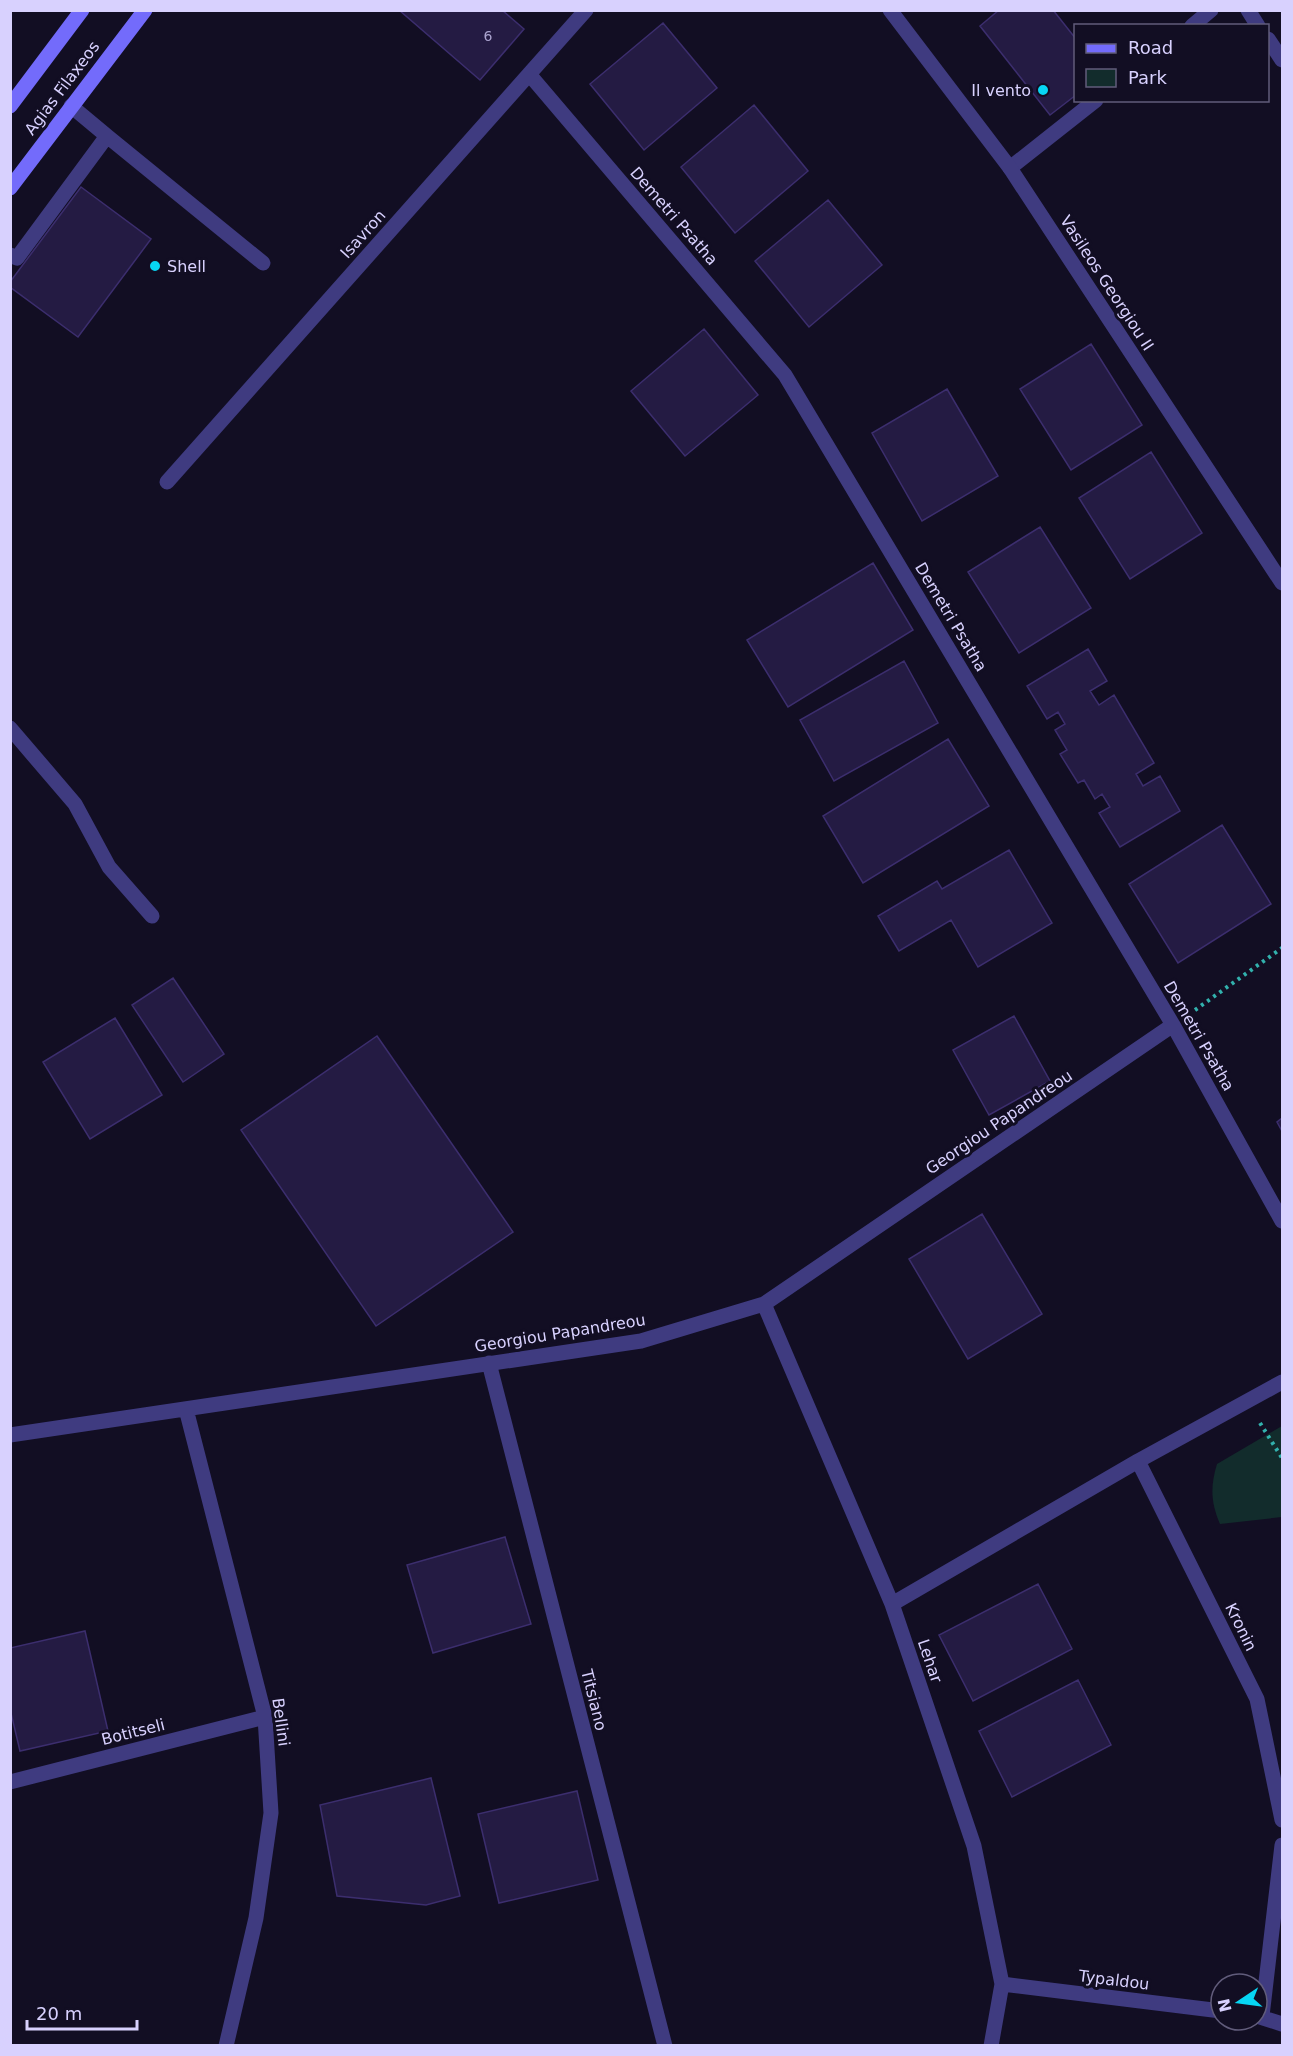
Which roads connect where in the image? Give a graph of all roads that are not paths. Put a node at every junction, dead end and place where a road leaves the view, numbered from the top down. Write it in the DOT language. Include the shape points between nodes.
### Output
graph roads {
  1 [pos="82,10"];
  2 [pos="145,10"];
  3 [pos="586,10"];
  4 [pos="890,10"];
  5 [pos="1211,10"];
  6 [pos="1248,10"];
  7 [pos="1194,24"];
  8 [pos="1257,24"];
  9 [pos="1269,40"];
  10 [pos="1282,60"];
  11 [pos="529,74"];
  12 [pos="1093,102"];
  13 [pos="10,106"];
  14 [pos="71,106"];
  15 [pos="107,136"];
  16 [pos="1010,168"];
  17 [pos="10,188"];
  18 [pos="10,255"];
  19 [pos="263,263"];
  20 [pos="167,482"];
  21 [pos="1282,583"];
  22 [pos="10,728"];
  23 [pos="152,916"];
  24 [pos="1173,1025"];
  25 [pos="1282,1221"];
  26 [pos="764,1304"];
  27 [pos="489,1363"];
  28 [pos="1282,1382"];
  29 [pos="186,1409"];
  30 [pos="10,1435"];
  31 [pos="1138,1461"];
  32 [pos="892,1604"];
  33 [pos="265,1717"];
  34 [pos="10,1782"];
  35 [pos="1282,1820"];
  36 [pos="1282,1845"];
  37 [pos="1265,1972"];
  38 [pos="1002,1984"];
  39 [pos="1209,2010"];
  40 [pos="226,2046"];
  41 [pos="665,2046"];
  42 [pos="991,2046"];
  1 -- 13 [label="main road, Agias Filaxeos"];
  2 -- 14 [label="main road, Agias Filaxeos"];
  3 -- 11 [label="street, Isavron"];
  4 -- 16 [label="street, Vasileos Georgiou II"];
  5 -- 7 [label="street"];
  6 -- 8 [label="street"];
  9 -- 10 [label="street"];
  11 -- 20 [label="street, Isavron"];
  11 -- 24 [label="street, Demetri Psatha" via="785,375"];
  12 -- 16 [label="street"];
  14 -- 15 [label="street"];
  14 -- 17 [label="main road, Agias Filaxeos"];
  15 -- 18 [label="street" via="17,258"];
  15 -- 19 [label="street"];
  16 -- 21 [label="street, Vasileos Georgiou II"];
  22 -- 23 [label="street" via="75,804 109,867"];
  24 -- 25 [label="street, Demetri Psatha"];
  24 -- 26 [label="street, Georgiou Papandreou"];
  26 -- 27 [label="street, Georgiou Papandreou" via="640,1341"];
  26 -- 32 [label="street, Lehar"];
  27 -- 29 [label="street, Georgiou Papandreou"];
  27 -- 41 [label="street, Titsiano"];
  28 -- 31 [label="street"];
  29 -- 30 [label="street, Georgiou Papandreou"];
  29 -- 33 [label="street, Bellini"];
  31 -- 32 [label="street"];
  31 -- 35 [label="street, Kronin" via="1257,1699"];
  32 -- 38 [label="street, Lehar" via="974,1846"];
  33 -- 34 [label="street, Botitseli"];
  33 -- 40 [label="street, Bellini" via="271,1813 256,1918"];
  36 -- 37 [label="street"];
  38 -- 39 [label="street, Typaldou"];
  38 -- 42 [label="street, Lehar"];
}
